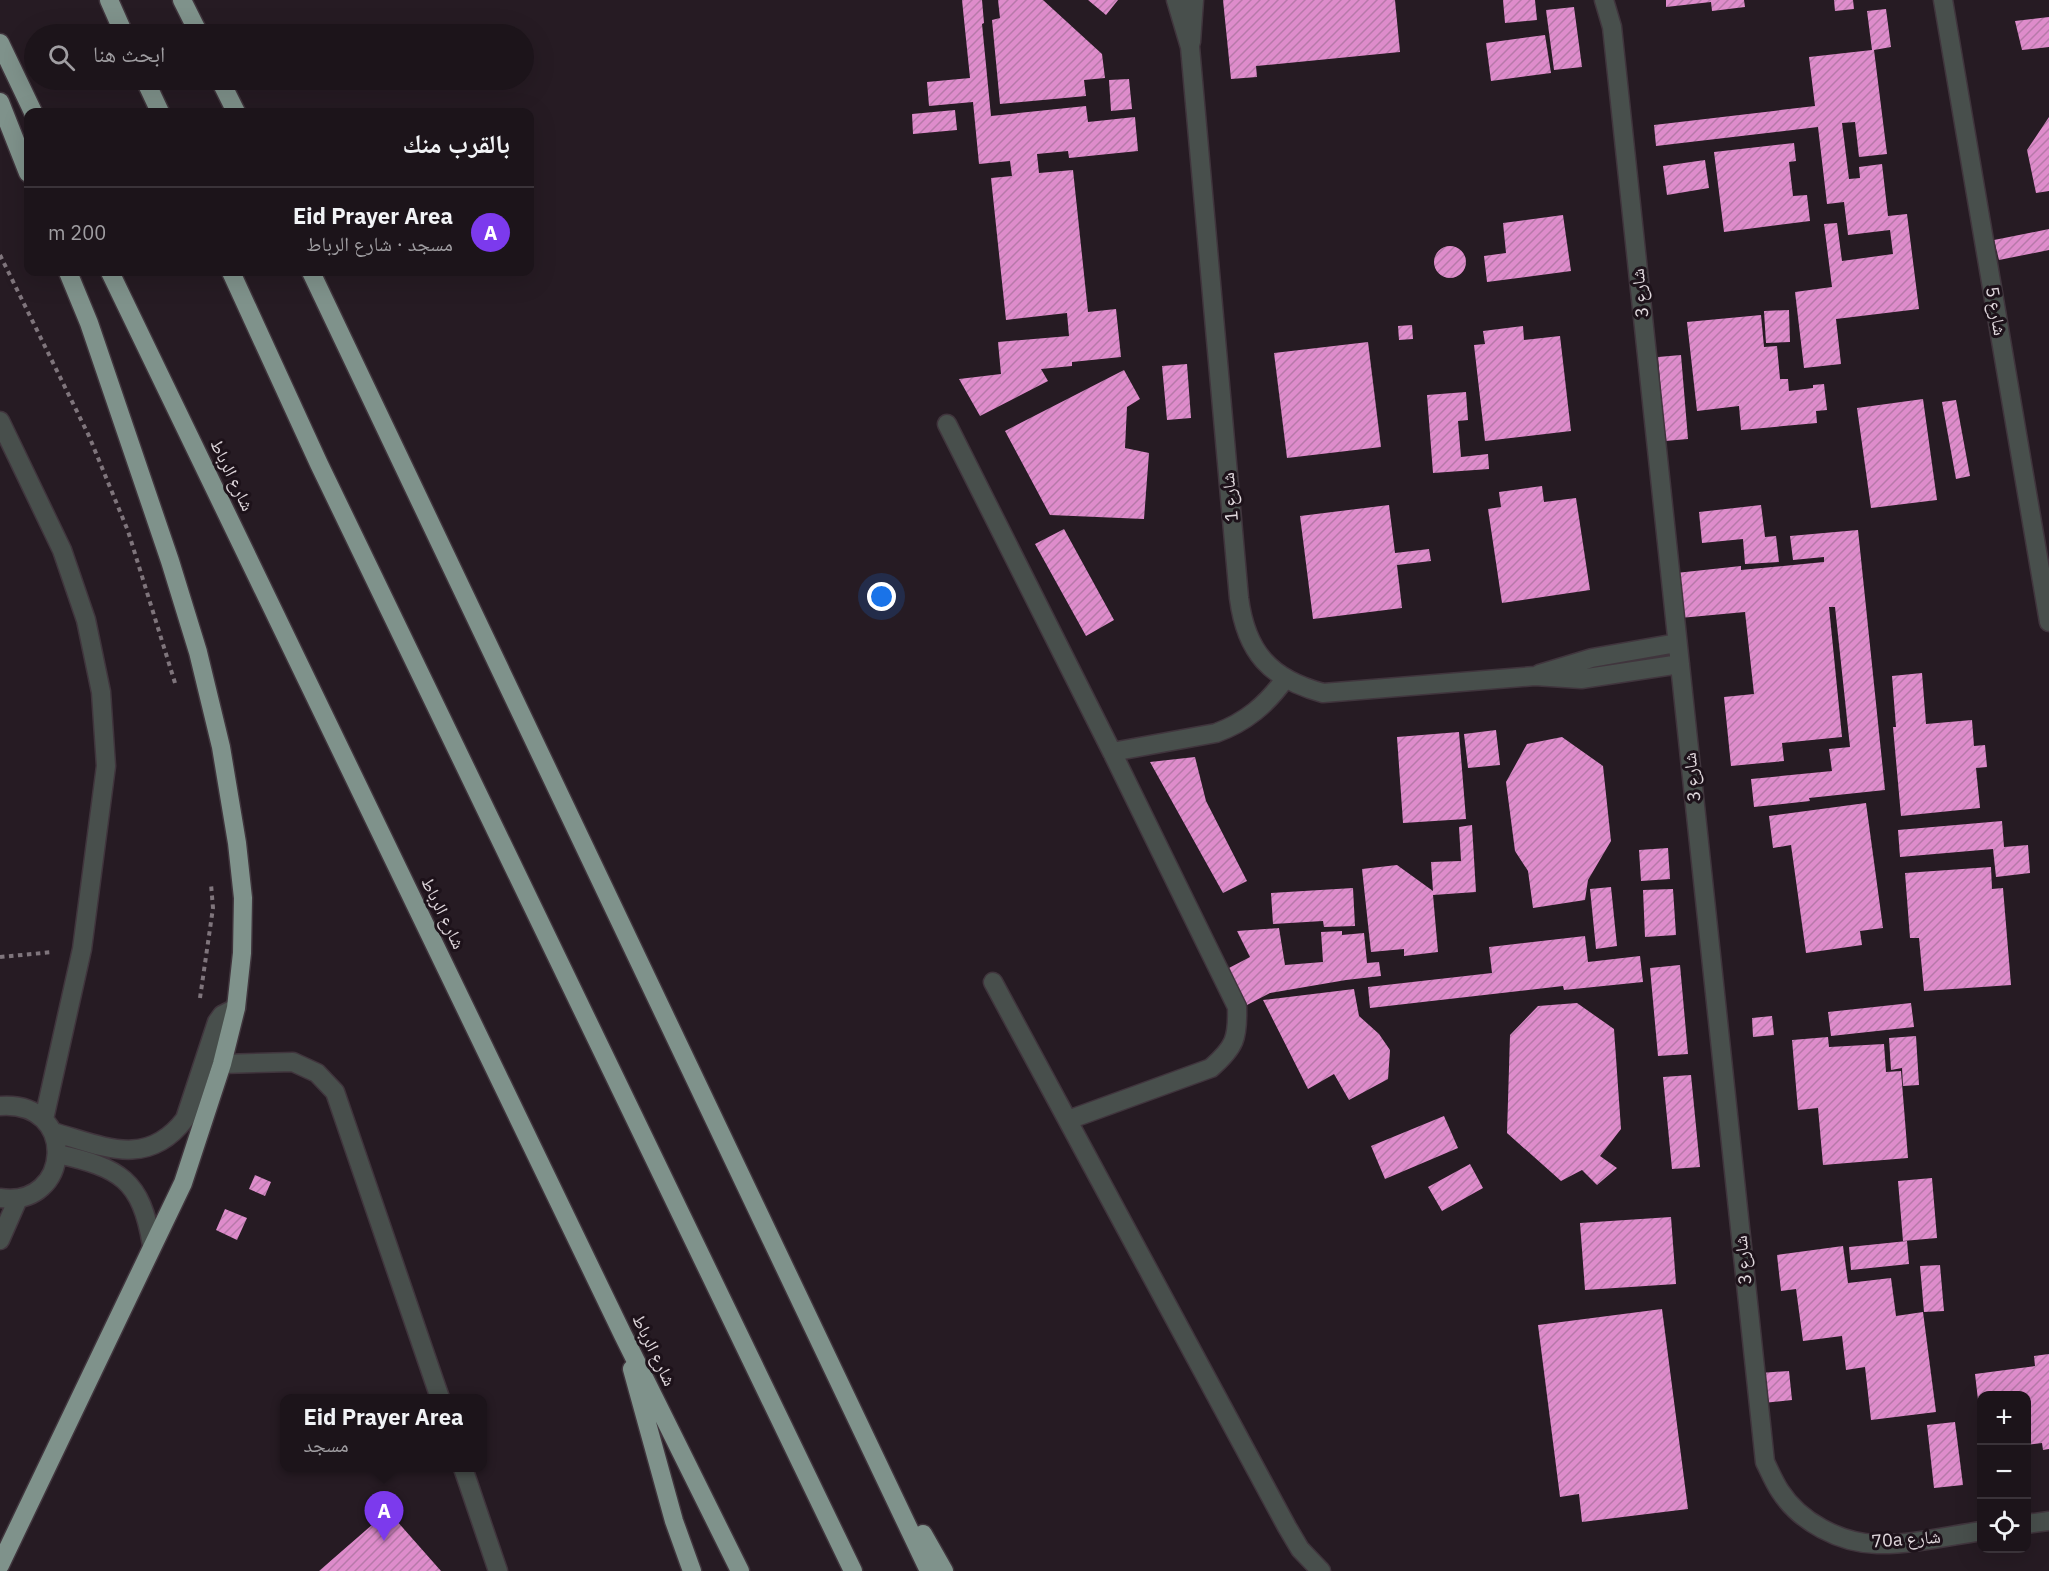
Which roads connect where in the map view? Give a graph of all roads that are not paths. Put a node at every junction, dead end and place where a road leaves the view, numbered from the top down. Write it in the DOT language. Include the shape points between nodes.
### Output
graph roads {
  1 [pos="109,0"];
  2 [pos="182,0"];
  3 [pos="1176,0"];
  4 [pos="1194,0"];
  5 [pos="1604,0"];
  6 [pos="1616,0"];
  7 [pos="1943,0"];
  8 [pos="120,24"];
  9 [pos="194,24"];
  10 [pos="1612,27"];
  11 [pos="0,43"];
  12 [pos="1190,47"];
  13 [pos="150,90"];
  14 [pos="225,90"];
  15 [pos="0,102"];
  16 [pos="31,108"];
  17 [pos="158,108"];
  18 [pos="234,108"];
  19 [pos="24,163"];
  20 [pos="70,276"];
  21 [pos="112,276"];
  22 [pos="233,276"];
  23 [pos="314,276"];
  24 [pos="0,421"];
  25 [pos="947,424"];
  26 [pos="2049,622"];
  27 [pos="1677,643"];
  28 [pos="1680,664"];
  29 [pos="1535,676"];
  30 [pos="1285,679"];
  31 [pos="1112,752"];
  32 [pos="993,982"];
  33 [pos="236,1008"];
  34 [pos="222,1064"];
  35 [pos="0,1106"];
  36 [pos="1068,1120"];
  37 [pos="48,1126"];
  38 [pos="58,1154"];
  39 [pos="9,1198"];
  40 [pos="0,1240"];
  41 [pos="152,1245"];
  42 [pos="623,1335"];
  43 [pos="439,1394"];
  44 [pos="866,1436"];
  45 [pos="465,1472"];
  46 [pos="1802,1515"];
  47 [pos="2049,1521"];
  48 [pos="2031,1523"];
  49 [pos="1977,1532"];
  50 [pos="0,1565"];
  51 [pos="498,1571"];
  52 [pos="692,1571"];
  53 [pos="740,1571"];
  54 [pos="853,1571"];
  55 [pos="929,1571"];
  56 [pos="944,1571"];
  57 [pos="1321,1571"];
  1 -- 8 [label="highway"];
  2 -- 9 [label="highway"];
  3 -- 12 [label="street, شارع 1"];
  4 -- 12 [label="street, شارع 1"];
  5 -- 10 [label="street, شارع 3"];
  6 -- 10 [label="street, شارع 3"];
  7 -- 26 [label="street, شارع 5"];
  10 -- 27 [label="street, شارع 3"];
  11 -- 16 [label="highway"];
  12 -- 30 [label="street, شارع 1" via="1242,616 1256,651"];
  13 -- 17 [label="highway"];
  14 -- 18 [label="highway"];
  15 -- 19 [label="highway"];
  20 -- 33 [label="highway" via="170,561 221,747 243,898"];
  21 -- 42 [label="highway, شارع الرباط"];
  22 -- 54 [label="highway" via="319,464"];
  23 -- 44 [label="highway"];
  24 -- 37 [label="street" via="62,550 86,620 101,692 106,766 82,949"];
  25 -- 31 [label="street"];
  27 -- 28 [label="street, شارع 3"];
  27 -- 29 [label="street, شارع 1" via="1578,662"];
  28 -- 29 [label="street, شارع 1" via="1581,679"];
  28 -- 46 [label="street, شارع 3" via="1765,1462 1780,1492"];
  29 -- 30 [label="street, شارع 1" via="1323,693"];
  30 -- 31 [label="street" via="1261,709 1231,728"];
  31 -- 36 [label="street" via="1237,1007 1238,1030 1228,1052 1211,1068"];
  32 -- 36 [label="street"];
  33 -- 34 [label="highway"];
  33 -- 37 [label="street" via="217,1022 184,1119 165,1140 152,1147 123,1150"];
  34 -- 41 [label="highway" via="183,1183"];
  34 -- 43 [label="street" via="293,1062 317,1073 335,1092"];
  35 -- 37 [label="street" via="31,1109"];
  36 -- 57 [label="street" via="1287,1527 1300,1549"];
  37 -- 38 [label="street"];
  38 -- 39 [label="street" via="46,1183 33,1193"];
  38 -- 41 [label="street" via="103,1166 120,1176 143,1205"];
  39 -- 40 [label="street"];
  41 -- 50 [label="highway"];
  42 -- 52 [label="highway" via="674,1521"];
  42 -- 53 [label="highway, شارع الرباط"];
  44 -- 55 [label="highway"];
  44 -- 56 [label="highway"];
  45 -- 51 [label="street"];
  46 -- 49 [label="street, 70a شارع" via="1824,1531 1876,1544"];
  47 -- 48 [label="street"];
}
